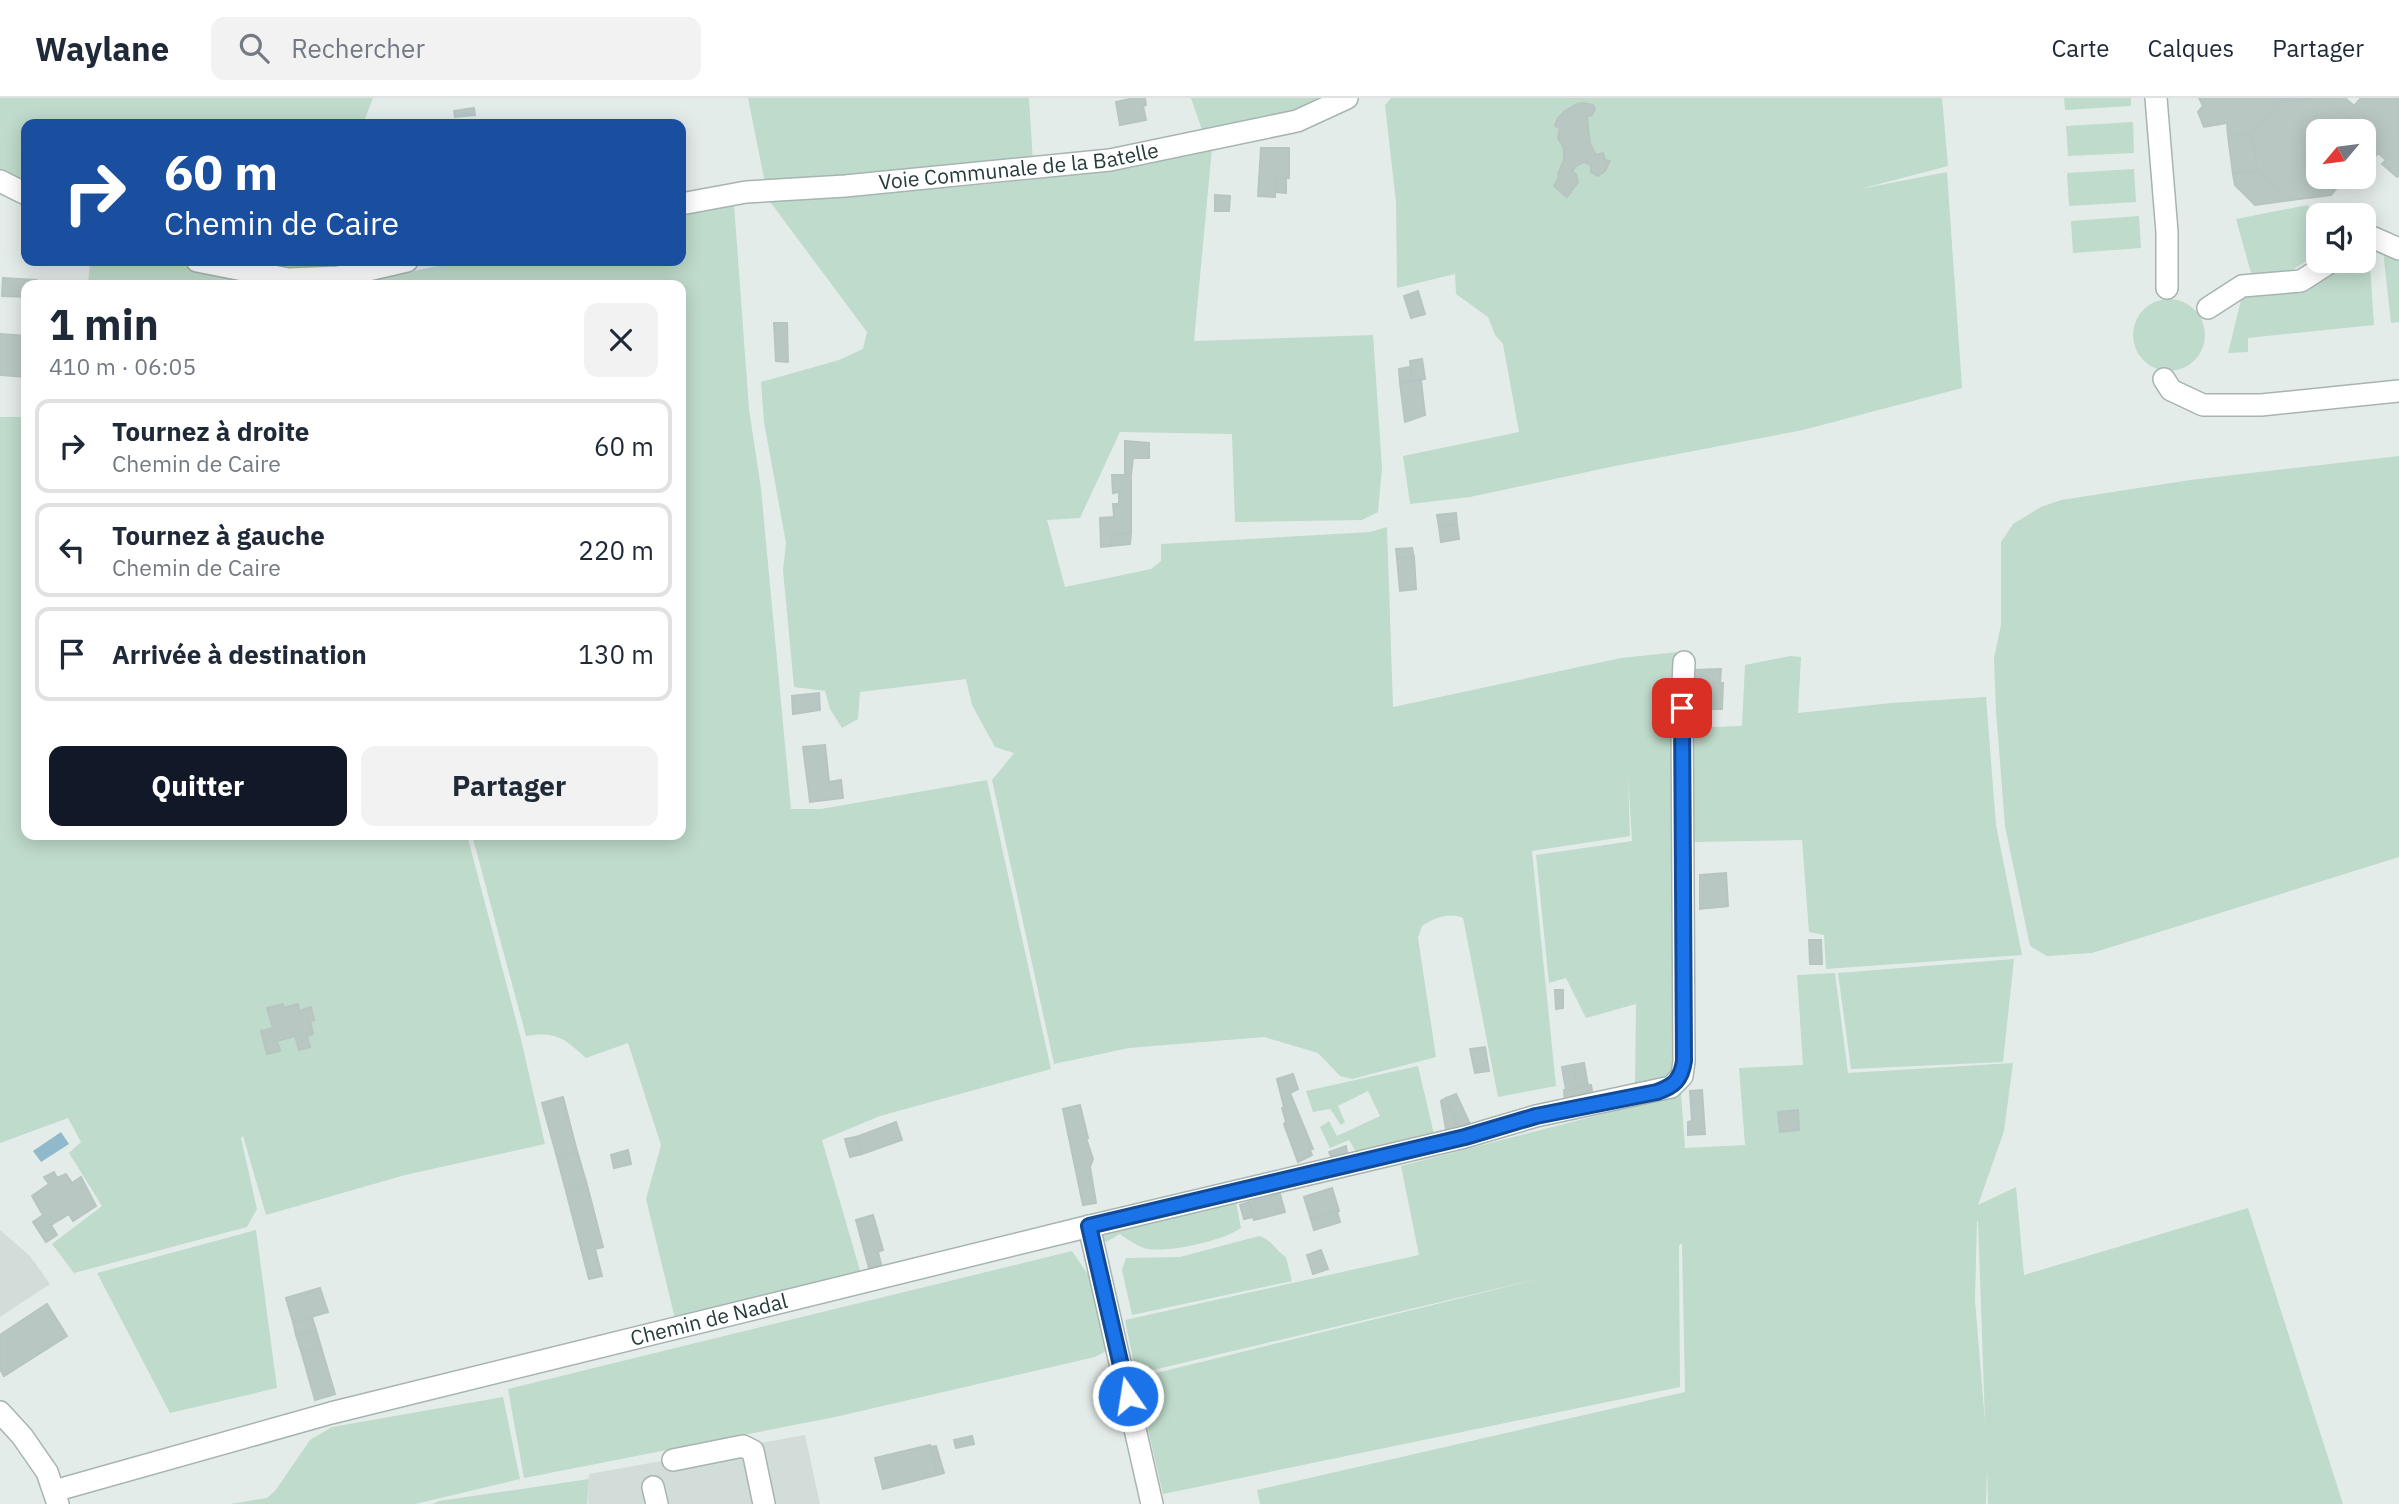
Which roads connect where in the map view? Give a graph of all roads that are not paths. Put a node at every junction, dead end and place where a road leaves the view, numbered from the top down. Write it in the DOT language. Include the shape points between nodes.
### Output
graph roads {
  1 [pos="1347,98"];
  2 [pos="2156,98"];
  3 [pos="0,181"];
  4 [pos="21,192"];
  5 [pos="686,203"];
  6 [pos="2376,239"];
  7 [pos="2399,249"];
  8 [pos="222,266"];
  9 [pos="385,266"];
  10 [pos="2313,273"];
  11 [pos="2168,288"];
  12 [pos="2208,308"];
  13 [pos="2164,379"];
  14 [pos="2399,391"];
  15 [pos="1684,662"];
  16 [pos="1089,1226"];
  17 [pos="1,1414"];
  18 [pos="673,1460"];
  19 [pos="56,1498"];
  20 [pos="764,1504"];
  21 [pos="1152,1504"];
  1 -- 5 [label="street, Voie Communale de la Batelle" via="1297,121 1110,160 746,192"];
  2 -- 11 [label="street"];
  3 -- 4 [label="street"];
  6 -- 7 [label="street"];
  8 -- 9 [label="street" via="288,279 338,277"];
  10 -- 12 [label="street" via="2301,281 2242,286"];
  13 -- 14 [label="street" via="2171,390 2203,405 2262,405"];
  15 -- 16 [label="street, Chemin de Nadal" via="1684,1061 1682,1076 1671,1087"];
  16 -- 19 [label="street, Chemin de Nadal" via="331,1413"];
  16 -- 21 [label="street"];
  17 -- 19 [label="street" via="47,1472"];
  18 -- 20 [label="street" via="743,1446 753,1451"];
}
